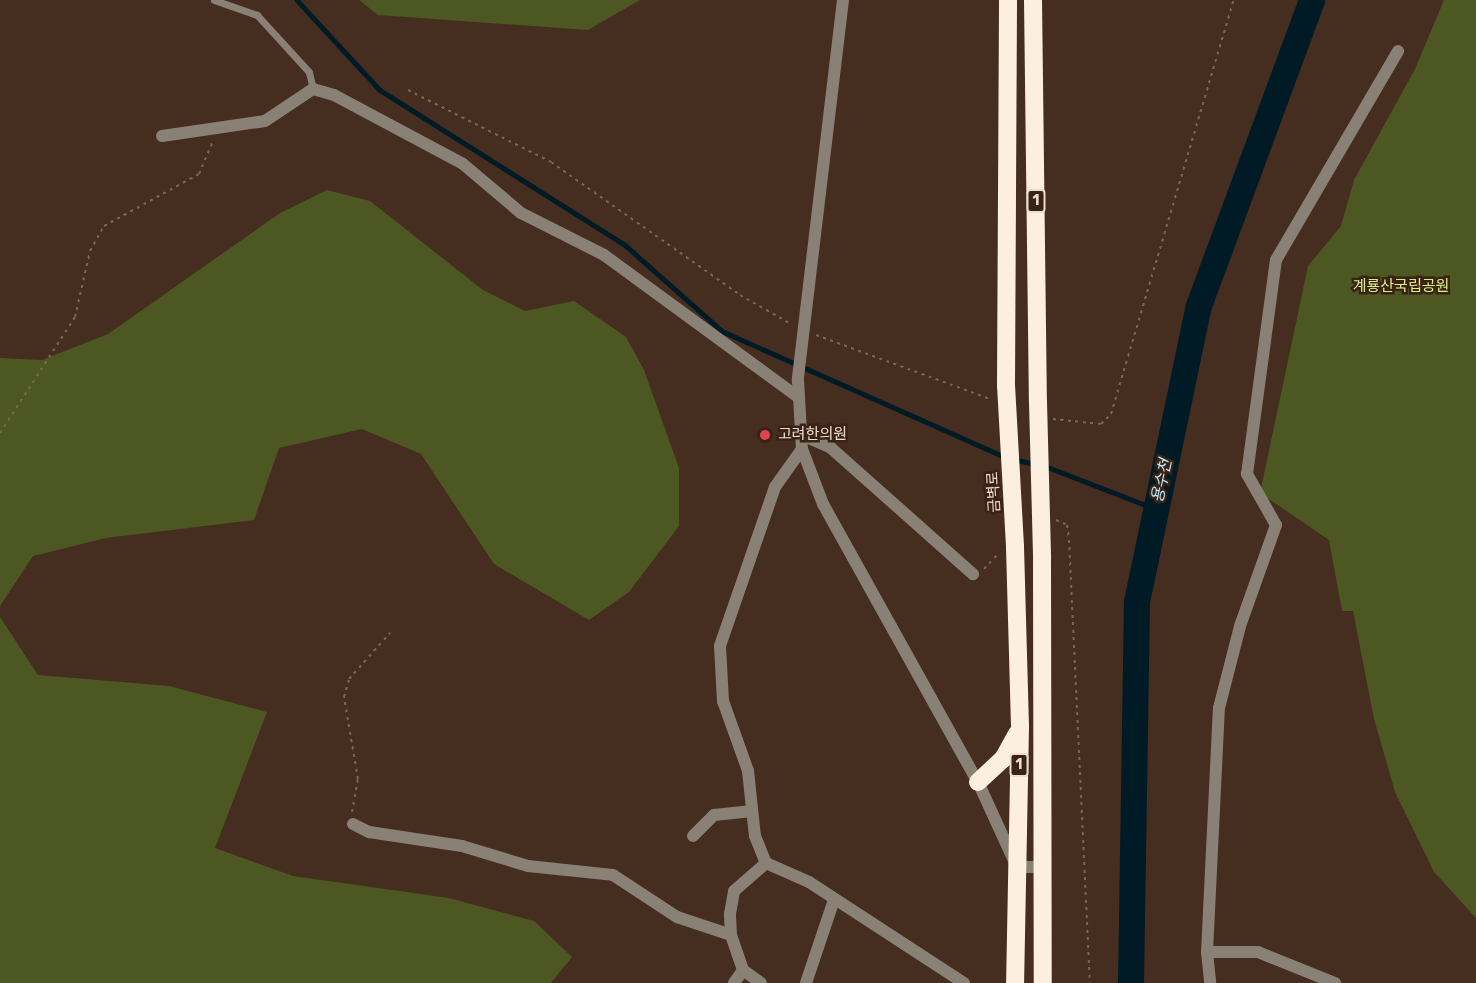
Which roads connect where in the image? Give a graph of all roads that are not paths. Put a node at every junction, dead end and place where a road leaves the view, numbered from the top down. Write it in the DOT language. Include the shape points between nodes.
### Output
graph roads {
  1 [pos="214,0"];
  2 [pos="843,0"];
  3 [pos="1008,0"];
  4 [pos="1033,0"];
  5 [pos="1398,51"];
  6 [pos="313,88"];
  7 [pos="162,136"];
  8 [pos="798,397"];
  9 [pos="800,434"];
  10 [pos="802,449"];
  11 [pos="973,574"];
  12 [pos="1020,727"];
  13 [pos="978,782"];
  14 [pos="750,811"];
  15 [pos="354,824"];
  16 [pos="693,836"];
  17 [pos="765,864"];
  18 [pos="1017,867"];
  19 [pos="1044,867"];
  20 [pos="834,900"];
  21 [pos="730,935"];
  22 [pos="1207,952"];
  23 [pos="743,970"];
  24 [pos="734,983"];
  25 [pos="760,983"];
  26 [pos="806,983"];
  27 [pos="964,983"];
  28 [pos="1015,983"];
  29 [pos="1043,983"];
  30 [pos="1210,983"];
  31 [pos="1335,983"];
  1 -- 6 [label="lane" via="246,7 257,15 309,72"];
  2 -- 8 [label="street"];
  3 -- 12 [label="highway, 금벽로 / 1, bridge" via="1008,548"];
  4 -- 19 [label="highway, 1, bridge"];
  5 -- 22 [label="street" via="1276,260 1247,474 1276,525 1240,626 1219,708"];
  6 -- 7 [label="street" via="265,121"];
  6 -- 8 [label="street" via="463,164 521,213 604,255"];
  8 -- 9 [label="street"];
  9 -- 10 [label="street"];
  9 -- 11 [label="street" via="831,448"];
  10 -- 13 [label="street" via="823,504"];
  10 -- 14 [label="street" via="775,487 720,646 723,701 748,771"];
  12 -- 13 [label="highway" via="1010,750"];
  12 -- 18 [label="highway, 금벽로 / 1"];
  13 -- 18 [label="street"];
  14 -- 16 [label="street" via="714,815"];
  14 -- 17 [label="street"];
  15 -- 21 [label="street" via="369,832 462,846 528,866 613,875 677,917"];
  17 -- 20 [label="street" via="809,882"];
  17 -- 21 [label="street" via="734,891"];
  18 -- 19 [label="street"];
  18 -- 28 [label="highway, 금벽로 / 1"];
  19 -- 29 [label="highway, 1"];
  20 -- 26 [label="street"];
  20 -- 27 [label="street"];
  21 -- 23 [label="street"];
  22 -- 30 [label="street"];
  22 -- 31 [label="street" via="1258,952"];
  23 -- 24 [label="street"];
  23 -- 25 [label="street"];
}
